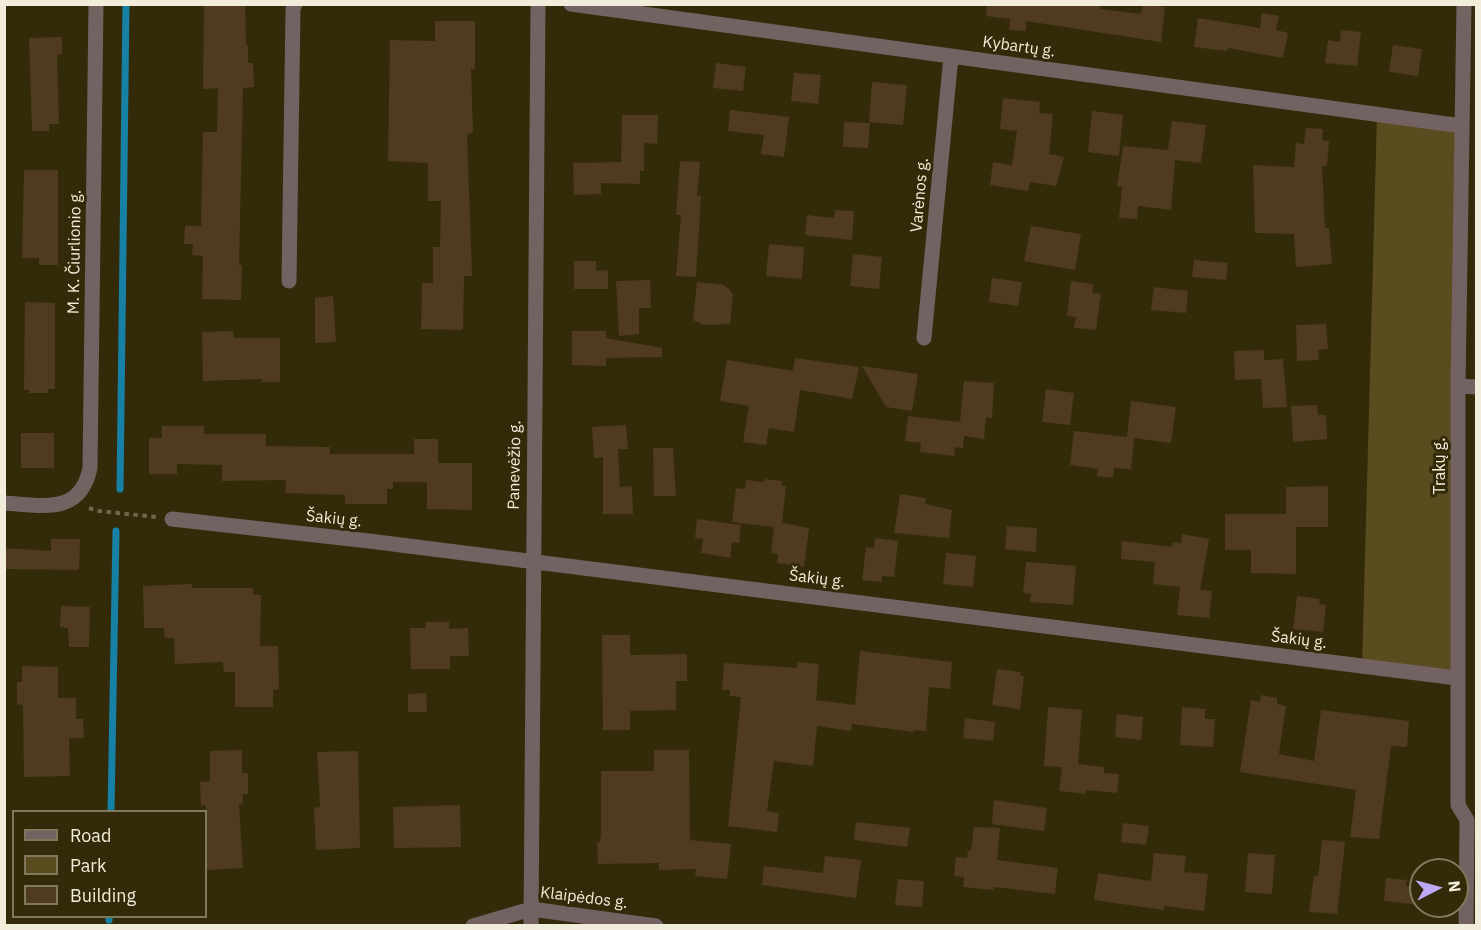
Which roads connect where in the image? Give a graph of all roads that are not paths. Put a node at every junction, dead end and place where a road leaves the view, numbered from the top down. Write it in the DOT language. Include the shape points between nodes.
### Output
graph roads {
  1 [pos="96,4"];
  2 [pos="295,4"];
  3 [pos="538,4"];
  4 [pos="571,4"];
  5 [pos="1464,4"];
  6 [pos="951,56"];
  7 [pos="1462,126"];
  8 [pos="289,281"];
  9 [pos="924,338"];
  10 [pos="1458,386"];
  11 [pos="1476,387"];
  12 [pos="4,503"];
  13 [pos="172,519"];
  14 [pos="532,561"];
  15 [pos="1457,678"];
  16 [pos="531,909"];
  17 [pos="472,926"];
  18 [pos="531,926"];
  19 [pos="656,926"];
  20 [pos="1466,926"];
  1 -- 12 [label="street, M. K. Čiurlionio g." via="90,468 77,497 52,505"];
  2 -- 8 [label="street"];
  3 -- 14 [label="street, Panevėžio g."];
  4 -- 6 [label="street, Kybartų g."];
  5 -- 7 [label="street, Trakų g."];
  6 -- 7 [label="street, Kybartų g."];
  6 -- 9 [label="street, Varėnos g."];
  7 -- 10 [label="street, Trakų g."];
  10 -- 11 [label="street"];
  10 -- 15 [label="street, Trakų g."];
  13 -- 14 [label="street, Šakių g."];
  14 -- 15 [label="street, Šakių g."];
  14 -- 16 [label="street, Panevėžio g."];
  15 -- 20 [label="street, Trakų g." via="1458,805 1467,820"];
  16 -- 17 [label="street, Klaipėdos g."];
  16 -- 18 [label="street, Panevėžio g."];
  16 -- 19 [label="street, Klaipėdos g."];
}
